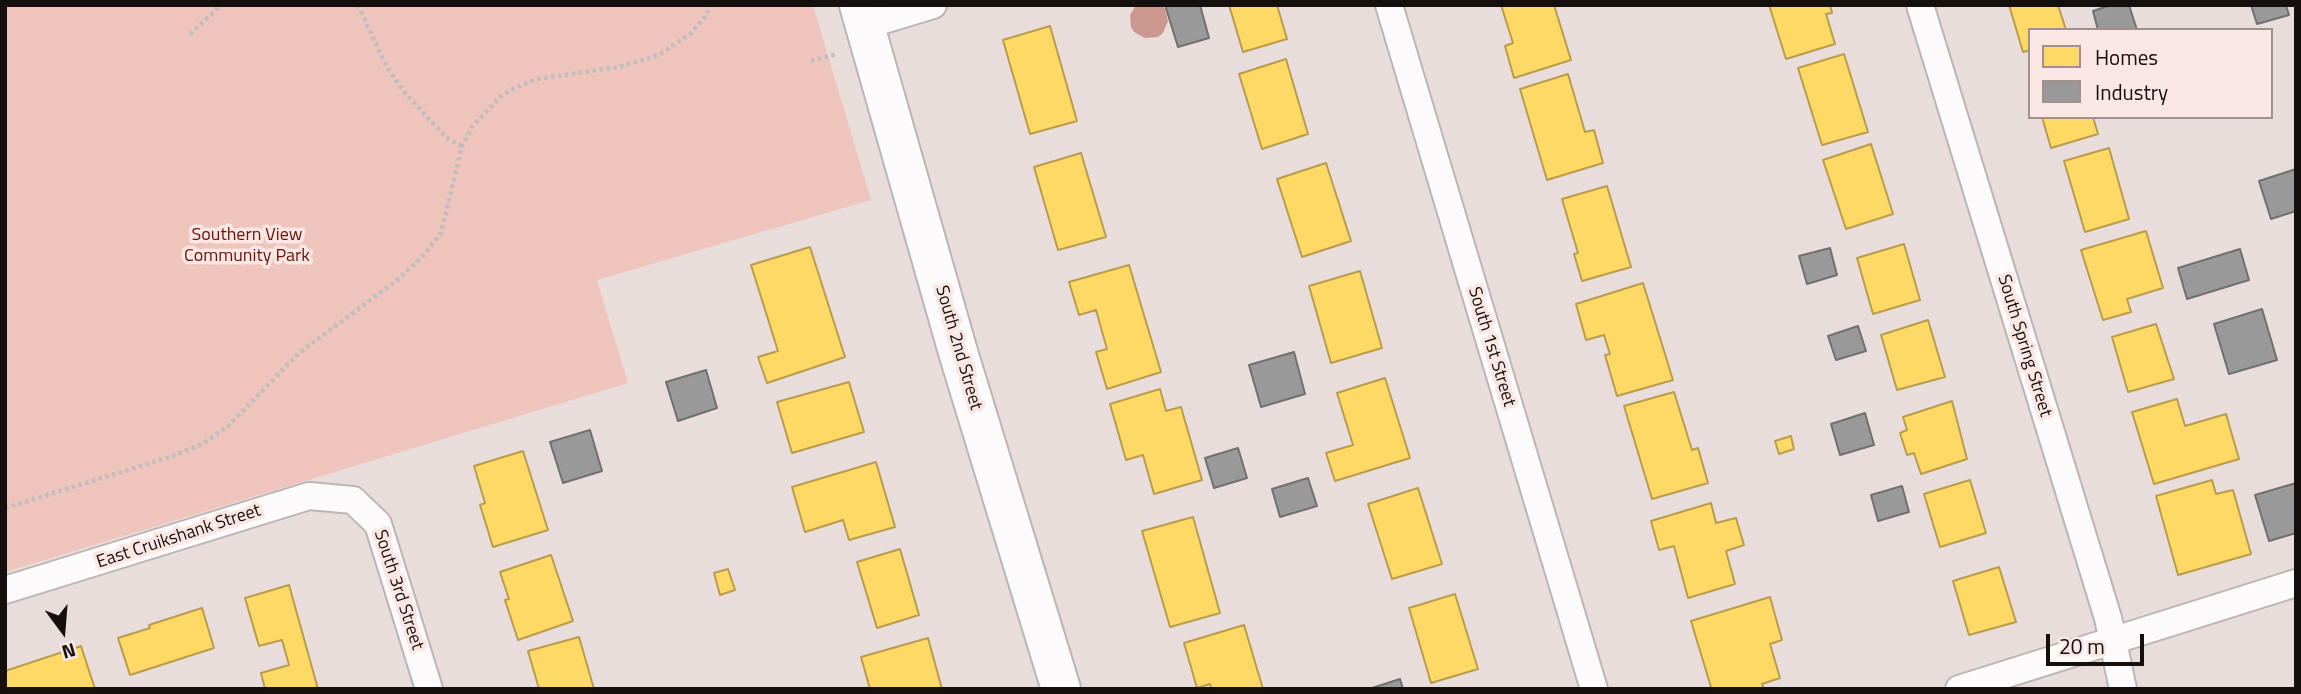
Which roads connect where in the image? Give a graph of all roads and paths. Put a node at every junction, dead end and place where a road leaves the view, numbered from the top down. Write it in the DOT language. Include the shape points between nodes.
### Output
graph roads {
  1 [pos="221,5"];
  2 [pos="358,5"];
  3 [pos="710,5"];
  4 [pos="933,5"];
  5 [pos="1389,5"];
  6 [pos="1920,5"];
  7 [pos="862,15"];
  8 [pos="190,34"];
  9 [pos="462,146"];
  10 [pos="353,500"];
  11 [pos="5,508"];
  12 [pos="2296,583"];
  13 [pos="5,590"];
  14 [pos="2111,641"];
  15 [pos="429,689"];
  16 [pos="1061,689"];
  17 [pos="1594,689"];
  18 [pos="1959,689"];
  19 [pos="2123,689"];
  1 -- 8 [label="path"];
  2 -- 9 [label="path" via="386,66 405,93 447,138"];
  3 -- 9 [label="path" via="691,33 659,55 619,67 537,79 514,88 486,110"];
  4 -- 7 [label="street"];
  5 -- 17 [label="street, South 1st Street"];
  6 -- 14 [label="street, South Spring Street" via="2108,618"];
  7 -- 16 [label="street, South 2nd Street"];
  9 -- 11 [label="path" via="441,233 423,256 299,354 228,426 173,456"];
  10 -- 13 [label="street, East Cruikshank Street" via="309,496"];
  10 -- 15 [label="street, South 3rd Street" via="378,524"];
  12 -- 14 [label="street"];
  14 -- 18 [label="street"];
  14 -- 19 [label="street, South Spring Street"];
}
